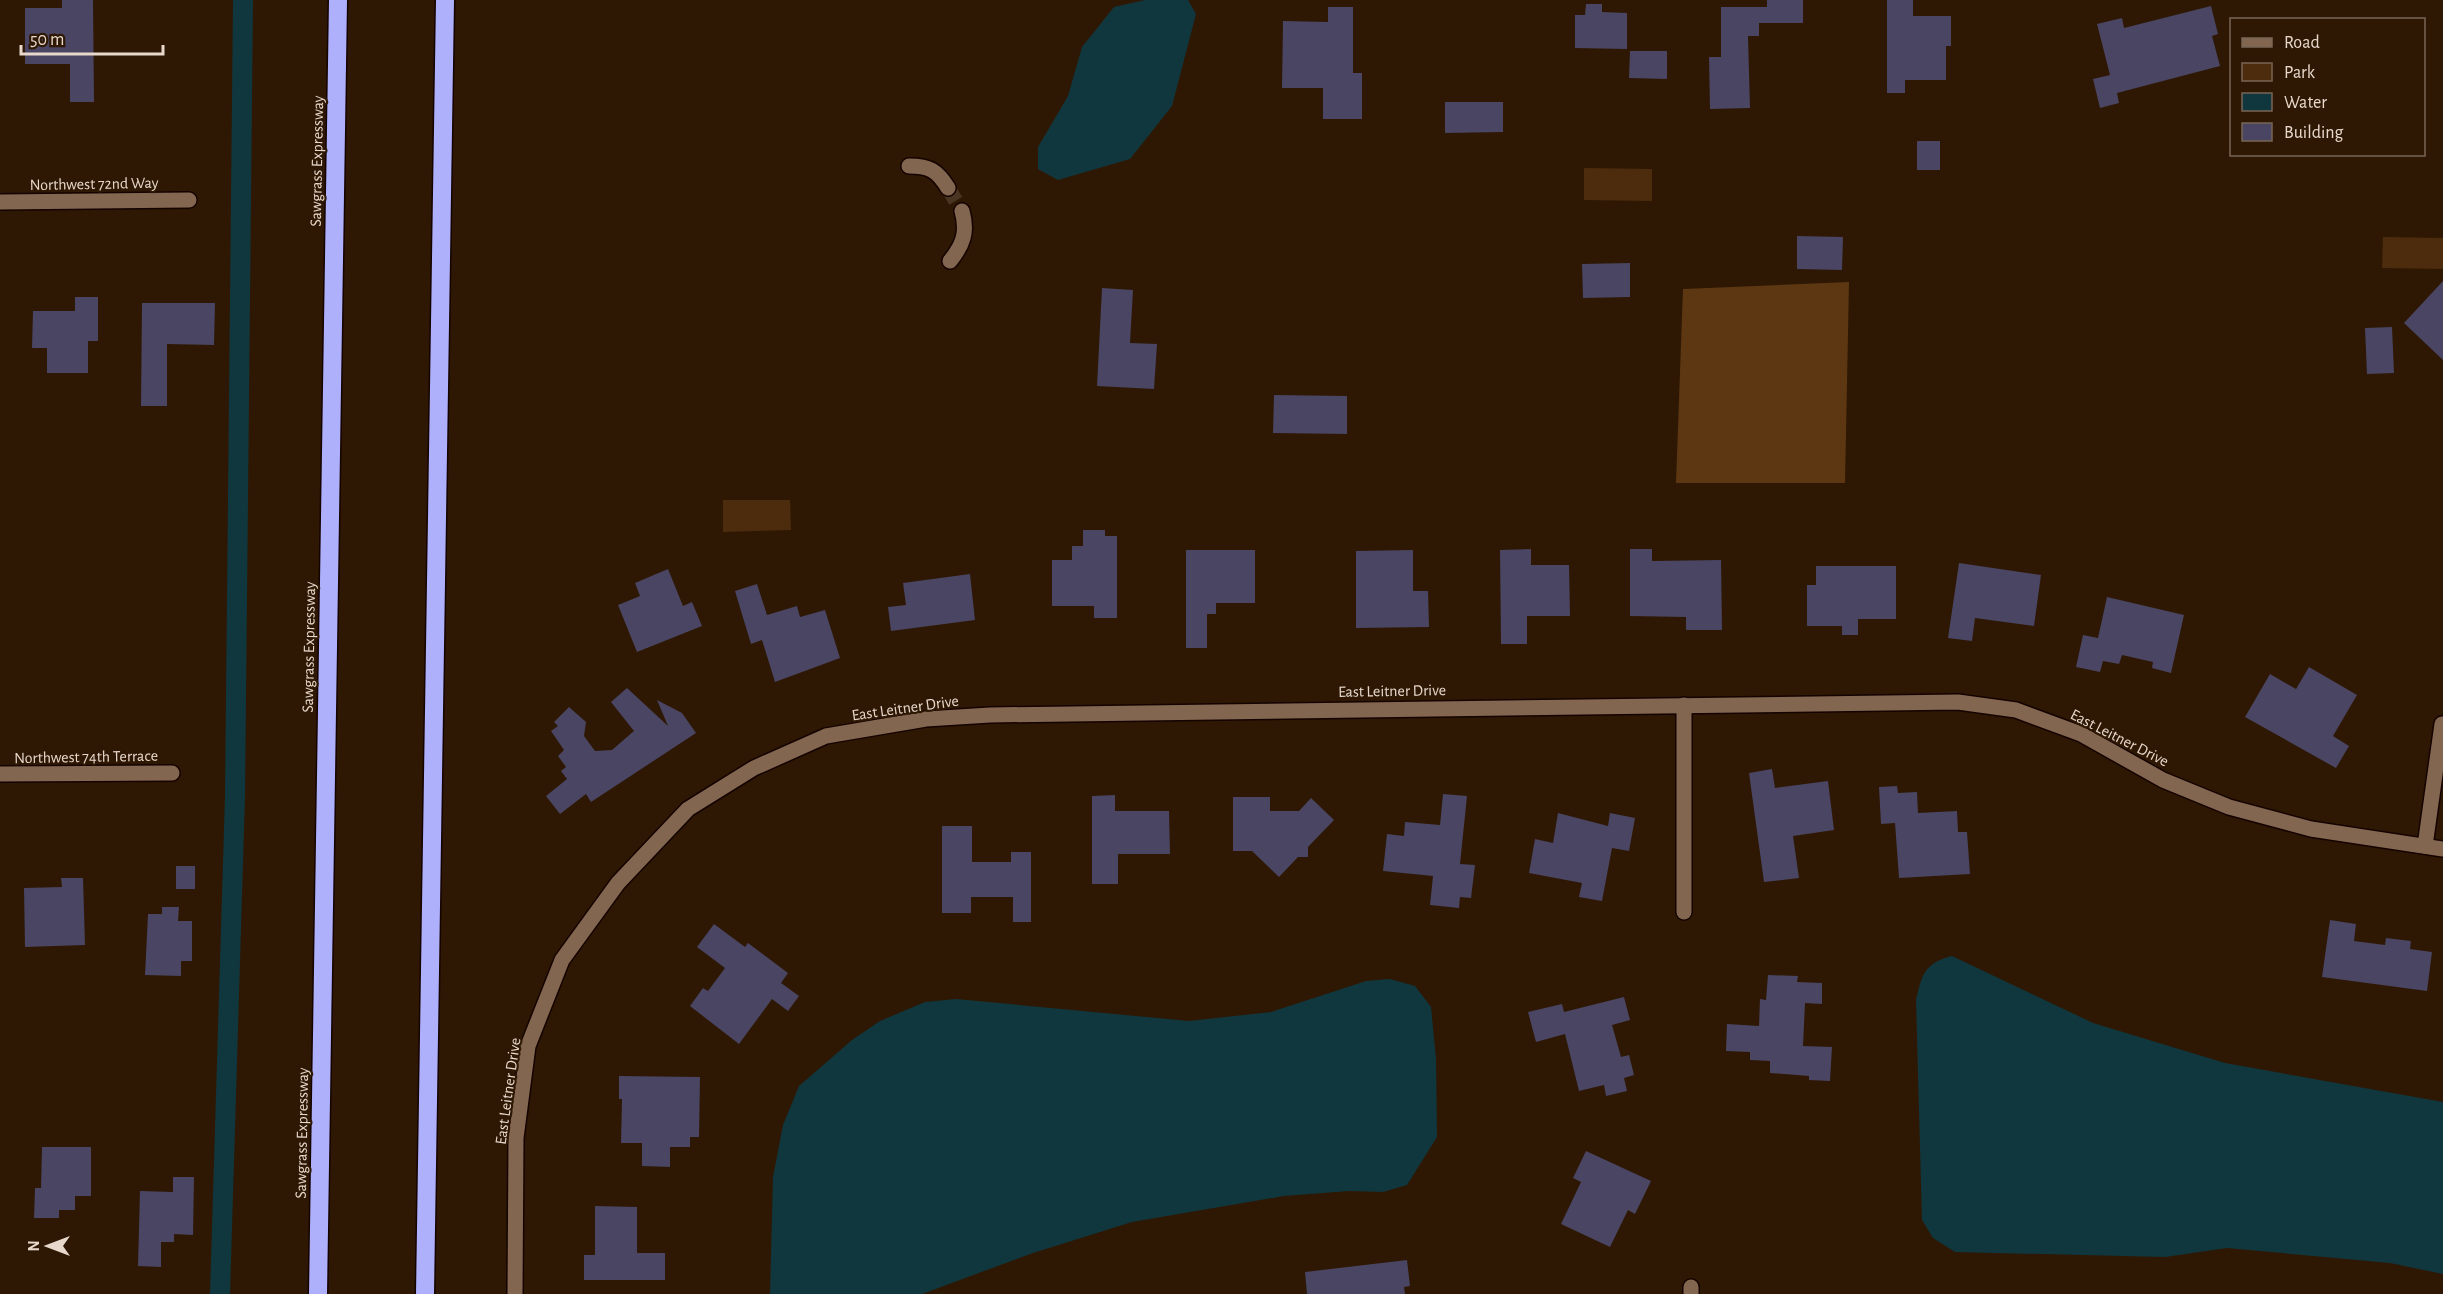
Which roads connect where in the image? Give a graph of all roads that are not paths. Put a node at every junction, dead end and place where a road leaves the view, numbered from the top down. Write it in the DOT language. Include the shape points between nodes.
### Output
graph roads {
  1 [pos="338,0"];
  2 [pos="445,0"];
  3 [pos="909,166"];
  4 [pos="948,188"];
  5 [pos="189,200"];
  6 [pos="0,202"];
  7 [pos="962,212"];
  8 [pos="950,261"];
  9 [pos="1684,705"];
  10 [pos="2442,724"];
  11 [pos="172,773"];
  12 [pos="0,774"];
  13 [pos="2425,846"];
  14 [pos="2443,849"];
  15 [pos="1684,912"];
  16 [pos="318,1294"];
  17 [pos="425,1294"];
  18 [pos="515,1294"];
  1 -- 16 [label="highway, Sawgrass Expressway"];
  2 -- 17 [label="highway"];
  3 -- 4 [label="street" via="925,166 938,172"];
  5 -- 6 [label="street, Northwest 72nd Way"];
  7 -- 8 [label="street" via="966,226 962,246"];
  9 -- 13 [label="street, East Leitner Drive" via="1958,702 2016,710 2081,734 2163,780 2229,807 2311,829"];
  9 -- 15 [label="street"];
  9 -- 18 [label="street, East Leitner Drive" via="933,718 826,736 754,768 688,809 618,883 562,960 528,1046 516,1138"];
  10 -- 13 [label="street"];
  11 -- 12 [label="street, Northwest 74th Terrace"];
  13 -- 14 [label="street, East Leitner Drive"];
}
